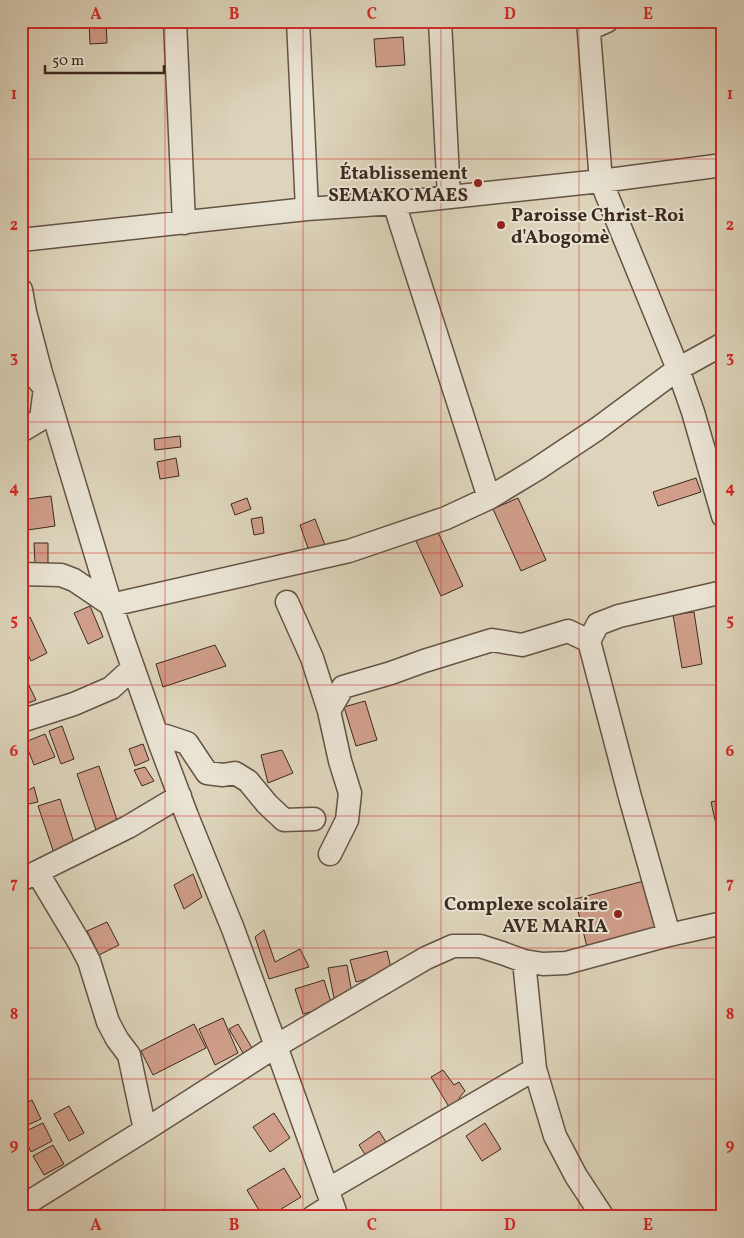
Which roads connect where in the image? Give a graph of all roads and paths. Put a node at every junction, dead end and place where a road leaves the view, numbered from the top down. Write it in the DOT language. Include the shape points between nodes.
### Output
graph roads {
  1 [pos="176,21"];
  2 [pos="298,21"];
  3 [pos="440,21"];
  4 [pos="595,24"];
  5 [pos="723,165"];
  6 [pos="601,181"];
  7 [pos="449,197"];
  8 [pos="394,203"];
  9 [pos="307,209"];
  10 [pos="184,223"];
  11 [pos="21,240"];
  12 [pos="21,290"];
  13 [pos="723,344"];
  14 [pos="21,360"];
  15 [pos="678,369"];
  16 [pos="45,388"];
  17 [pos="21,431"];
  18 [pos="489,498"];
  19 [pos="723,516"];
  20 [pos="21,574"];
  21 [pos="723,592"];
  22 [pos="287,602"];
  23 [pos="110,605"];
  24 [pos="590,641"];
  25 [pos="133,668"];
  26 [pos="329,711"];
  27 [pos="21,720"];
  28 [pos="160,744"];
  29 [pos="180,796"];
  30 [pos="314,819"];
  31 [pos="330,854"];
  32 [pos="29,876"];
  33 [pos="723,923"];
  34 [pos="669,935"];
  35 [pos="524,961"];
  36 [pos="276,1046"];
  37 [pos="535,1069"];
  38 [pos="145,1130"];
  39 [pos="332,1204"];
  40 [pos="21,1207"];
  41 [pos="598,1215"];
  42 [pos="313,1217"];
  1 -- 10 [label="street"];
  2 -- 9 [label="street"];
  3 -- 7 [label="street"];
  4 -- 6 [label="street"];
  5 -- 6 [label="street"];
  6 -- 7 [label="street"];
  6 -- 15 [label="street"];
  7 -- 8 [label="street"];
  8 -- 9 [label="street"];
  8 -- 18 [label="street"];
  9 -- 10 [label="street"];
  10 -- 11 [label="street"];
  12 -- 16 [label="street"];
  13 -- 15 [label="street"];
  14 -- 16 [label="street"];
  15 -- 18 [label="street" via="597,429"];
  15 -- 19 [label="street"];
  16 -- 17 [label="street" via="41,419"];
  16 -- 23 [label="street"];
  18 -- 23 [label="street" via="446,518 349,551"];
  20 -- 23 [label="street" via="61,575 74,580"];
  21 -- 24 [label="street" via="619,616 598,624"];
  22 -- 26 [label="street" via="312,658"];
  23 -- 25 [label="street"];
  24 -- 26 [label="street" via="568,631 522,645 492,640 343,687"];
  24 -- 34 [label="street"];
  25 -- 27 [label="street" via="110,688 74,704"];
  25 -- 28 [label="street"];
  26 -- 31 [label="street" via="350,793 347,820"];
  28 -- 29 [label="street"];
  28 -- 30 [label="street" via="166,736 187,743 207,773 235,773 248,781 284,820"];
  29 -- 32 [label="street" via="128,827"];
  29 -- 36 [label="street"];
  32 -- 38 [label="street" via="79,942 88,961 108,1022 129,1055"];
  33 -- 34 [label="street"];
  34 -- 35 [label="street" via="566,963"];
  35 -- 36 [label="street" via="480,946 453,946 426,958"];
  35 -- 37 [label="street"];
  36 -- 38 [label="street"];
  36 -- 39 [label="street"];
  37 -- 39 [label="street"];
  37 -- 41 [label="street" via="555,1136"];
  38 -- 40 [label="street"];
  39 -- 42 [label="street"];
}
